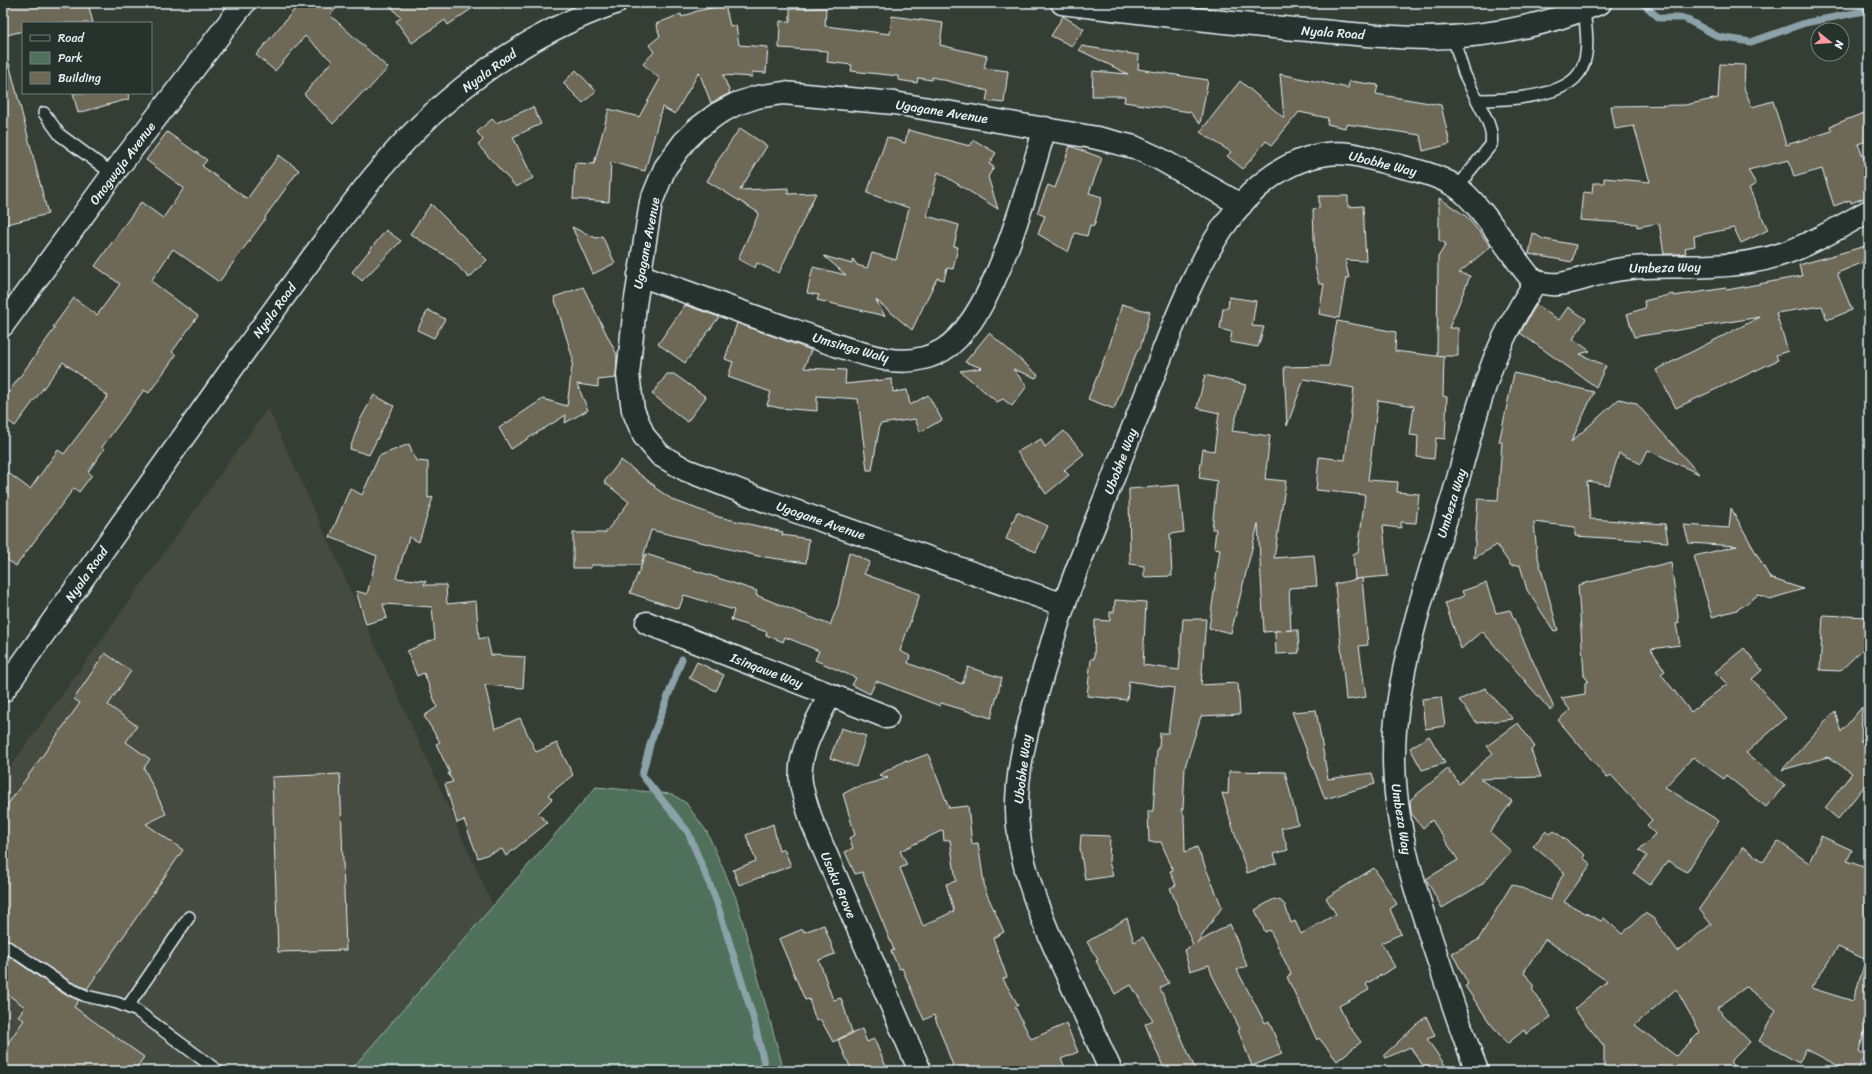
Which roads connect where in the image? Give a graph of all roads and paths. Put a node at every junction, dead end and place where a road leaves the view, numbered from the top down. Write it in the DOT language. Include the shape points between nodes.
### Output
graph roads {
  1 [pos="615,3"];
  2 [pos="1062,3"];
  3 [pos="237,5"];
  4 [pos="1592,6"];
  5 [pos="1452,37"];
  6 [pos="1477,100"];
  7 [pos="44,113"];
  8 [pos="1045,128"];
  9 [pos="113,174"];
  10 [pos="1458,188"];
  11 [pos="1241,205"];
  12 [pos="1869,211"];
  13 [pos="639,275"];
  14 [pos="1536,281"];
  15 [pos="3,325"];
  16 [pos="1064,605"];
  17 [pos="647,623"];
  18 [pos="3,691"];
  19 [pos="830,695"];
  20 [pos="887,717"];
  21 [pos="190,917"];
  22 [pos="3,944"];
  23 [pos="128,1006"];
  24 [pos="218,1071"];
  25 [pos="920,1071"];
  26 [pos="1111,1071"];
  27 [pos="1477,1071"];
  1 -- 18 [label="street, Nyala Road" via="591,11 540,35 493,65 408,137 369,182 309,261"];
  2 -- 5 [label="street, Nyala Road" via="1270,27 1424,38"];
  3 -- 9 [label="street, Onogwaja Avenue"];
  4 -- 5 [label="street, Nyala Road" via="1548,21 1508,30"];
  4 -- 6 [label="lane" via="1586,32 1585,60 1577,77 1568,84 1550,91 1525,97"];
  5 -- 6 [label="lane" via="1464,73"];
  6 -- 10 [label="lane" via="1490,127 1491,145"];
  7 -- 9 [label="lane" via="60,135"];
  8 -- 11 [label="street, Ugagane Avenue" via="1134,147"];
  8 -- 13 [label="street, Ugagane Avenue" via="894,103 826,96 783,93 757,97 736,104 697,129 665,168 651,202"];
  8 -- 13 [label="street, Umsinga Waly" via="1007,249 991,287 962,333 944,349 925,359 885,359 828,342"];
  9 -- 15 [label="street, Onogwaja Avenue"];
  10 -- 11 [label="street, Ubobhe Way" via="1434,177 1359,156 1326,154 1283,169 1253,192"];
  10 -- 14 [label="street, Ubobhe Way" via="1472,201 1522,268"];
  11 -- 16 [label="street, Ubobhe Way" via="1220,234 1186,292"];
  12 -- 14 [label="street, Umbeza Way" via="1789,252 1756,261 1710,266 1629,267 1556,285"];
  13 -- 16 [label="street, Ugagane Avenue" via="628,375 632,410 644,436 660,455 686,470 766,501"];
  14 -- 27 [label="street, Umbeza Way" via="1505,335 1483,395 1413,635 1403,675 1395,731 1396,797 1410,870 1432,944"];
  16 -- 26 [label="street, Ubobhe Way" via="1026,731 1017,810 1021,849 1030,885 1052,942"];
  17 -- 19 [label="street, Isinqawe Way"];
  19 -- 20 [label="street, Isinqawe Way"];
  19 -- 25 [label="street, Usaku Grove" via="804,752 801,781 805,800 812,822"];
  21 -- 23 [label="lane"];
  22 -- 23 [label="lane" via="68,988 86,996"];
  23 -- 24 [label="lane"];
}
